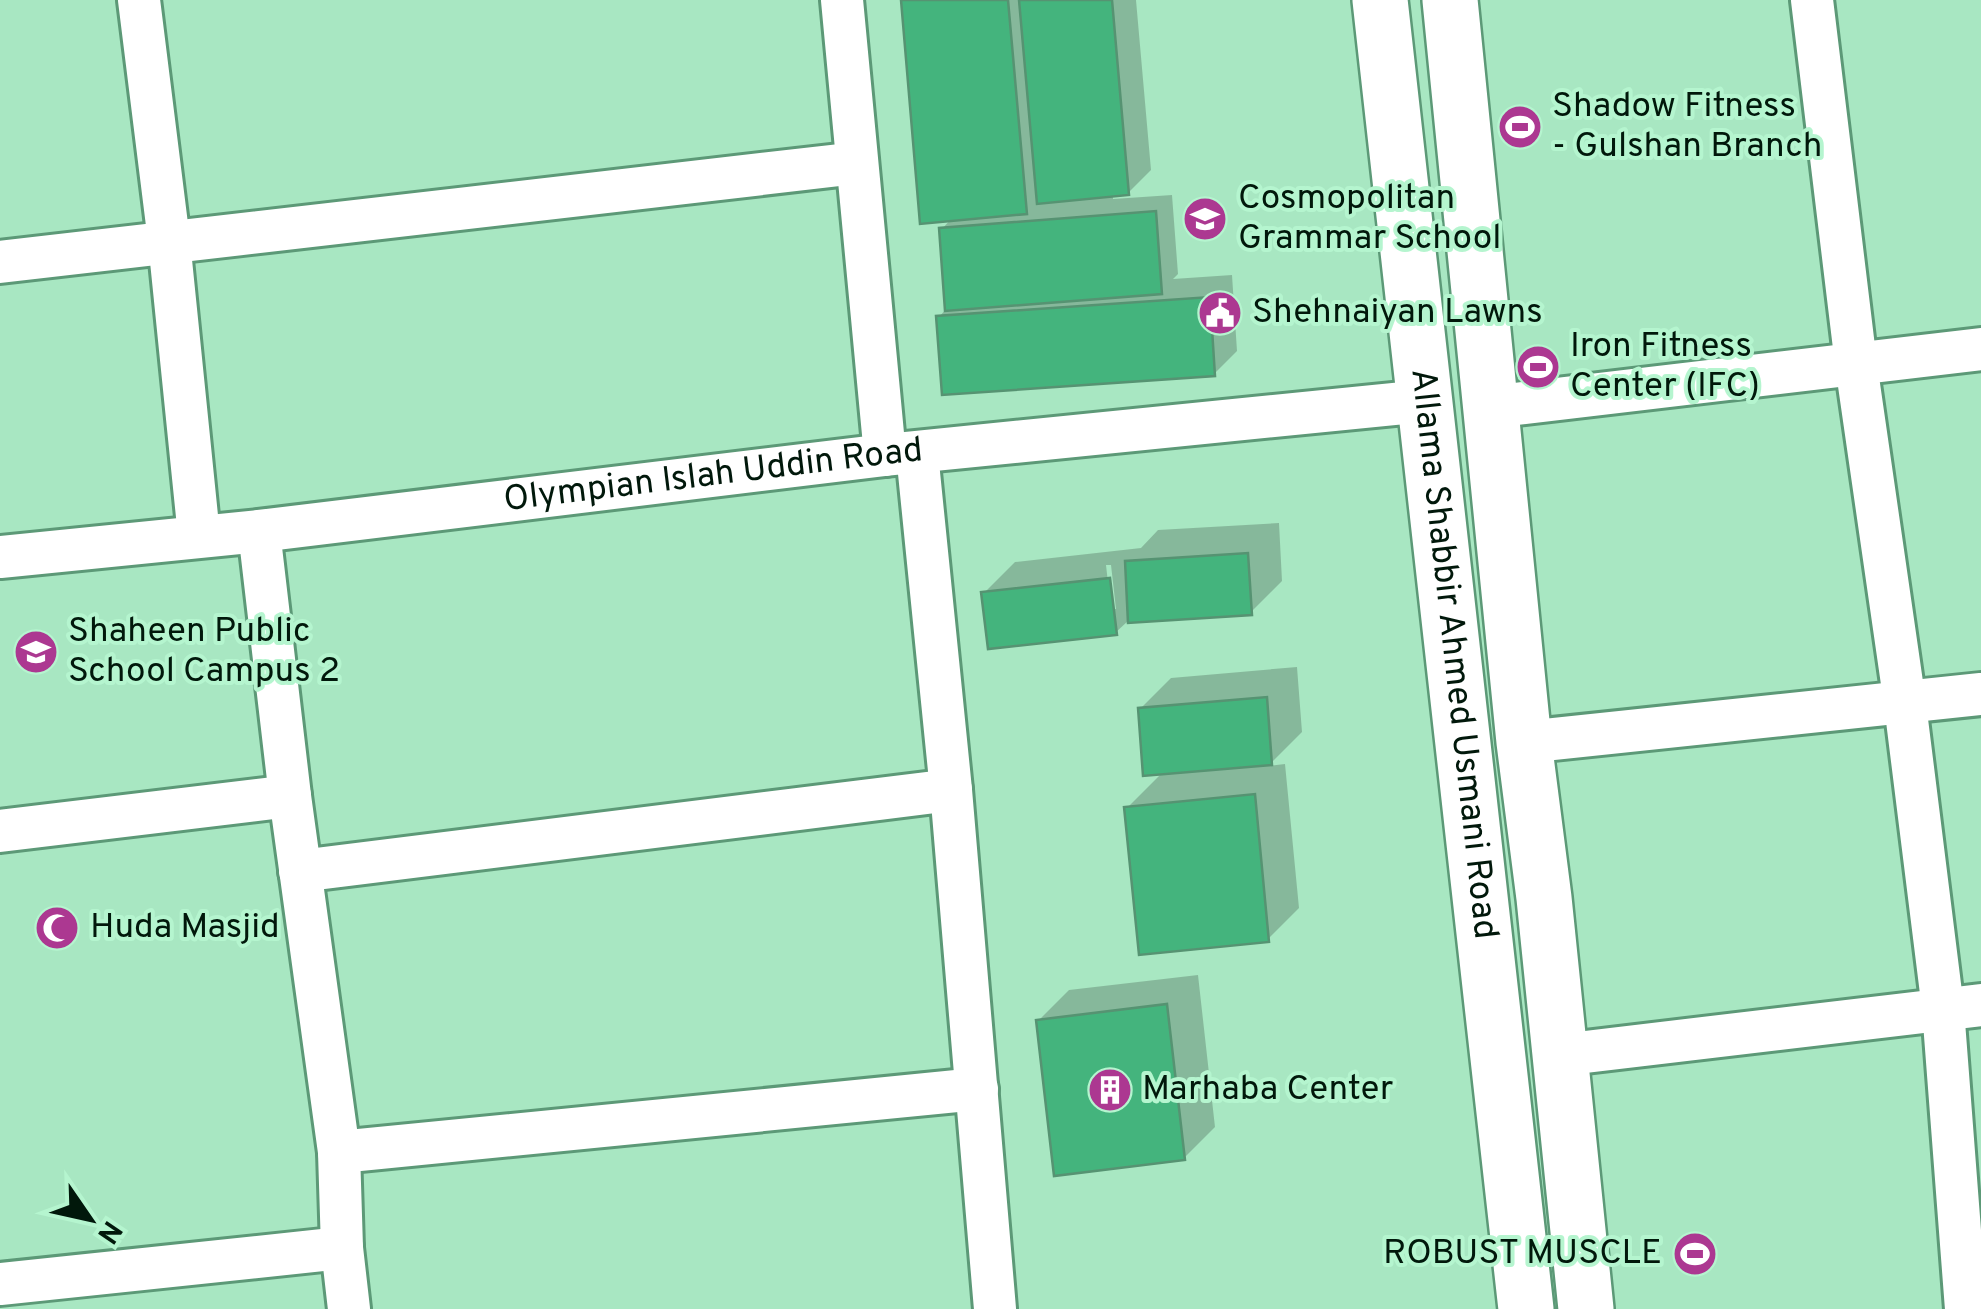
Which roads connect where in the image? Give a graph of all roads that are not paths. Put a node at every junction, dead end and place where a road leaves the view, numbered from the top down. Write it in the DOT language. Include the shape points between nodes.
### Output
graph roads {
  1 [pos="139,0"];
  2 [pos="842,0"];
  3 [pos="1380,0"];
  4 [pos="1450,0"];
  5 [pos="1812,0"];
  6 [pos="857,163"];
  7 [pos="169,241"];
  8 [pos="0,262"];
  9 [pos="1981,349"];
  10 [pos="1856,364"];
  11 [pos="1424,402"];
  12 [pos="1490,407"];
  13 [pos="901,454"];
  14 [pos="259,532"];
  15 [pos="199,536"];
  16 [pos="0,557"];
  17 [pos="1981,694"];
  18 [pos="1905,704"];
  19 [pos="1524,742"];
  20 [pos="951,790"];
  21 [pos="290,796"];
  22 [pos="0,831"];
  23 [pos="300,870"];
  24 [pos="1962,1007"];
  25 [pos="1560,1055"];
  26 [pos="977,1090"];
  27 [pos="340,1152"];
  28 [pos="342,1248"];
  29 [pos="0,1284"];
  30 [pos="349,1309"];
  31 [pos="995,1309"];
  32 [pos="1526,1309"];
  33 [pos="1586,1309"];
  34 [pos="1966,1309"];
  1 -- 7 [label="street"];
  2 -- 6 [label="street"];
  3 -- 11 [label="main road, Allama Shabbir Ahmed Usmani Road"];
  4 -- 12 [label="main road, Allama Shabbir Ahmed Usmani Road"];
  5 -- 10 [label="street"];
  6 -- 7 [label="street"];
  6 -- 13 [label="street"];
  7 -- 8 [label="street"];
  7 -- 15 [label="street"];
  9 -- 10 [label="street"];
  10 -- 12 [label="street"];
  10 -- 18 [label="street"];
  11 -- 13 [label="street, Olympian Islah Uddin Road"];
  11 -- 32 [label="main road, Allama Shabbir Ahmed Usmani Road"];
  12 -- 19 [label="main road, Allama Shabbir Ahmed Usmani Road"];
  13 -- 14 [label="street, Olympian Islah Uddin Road"];
  13 -- 20 [label="street"];
  14 -- 15 [label="street, Olympian Islah Uddin Road"];
  14 -- 21 [label="street"];
  15 -- 16 [label="street, Olympian Islah Uddin Road"];
  17 -- 18 [label="street"];
  18 -- 19 [label="street"];
  18 -- 24 [label="street"];
  19 -- 25 [label="main road, Allama Shabbir Ahmed Usmani Road"];
  20 -- 23 [label="street"];
  20 -- 26 [label="street"];
  21 -- 22 [label="street"];
  21 -- 23 [label="street"];
  23 -- 27 [label="street"];
  24 -- 25 [label="street"];
  24 -- 34 [label="street"];
  25 -- 33 [label="main road, Allama Shabbir Ahmed Usmani Road"];
  26 -- 27 [label="street"];
  26 -- 31 [label="street"];
  27 -- 28 [label="street"];
  28 -- 29 [label="street"];
  28 -- 30 [label="street"];
}
